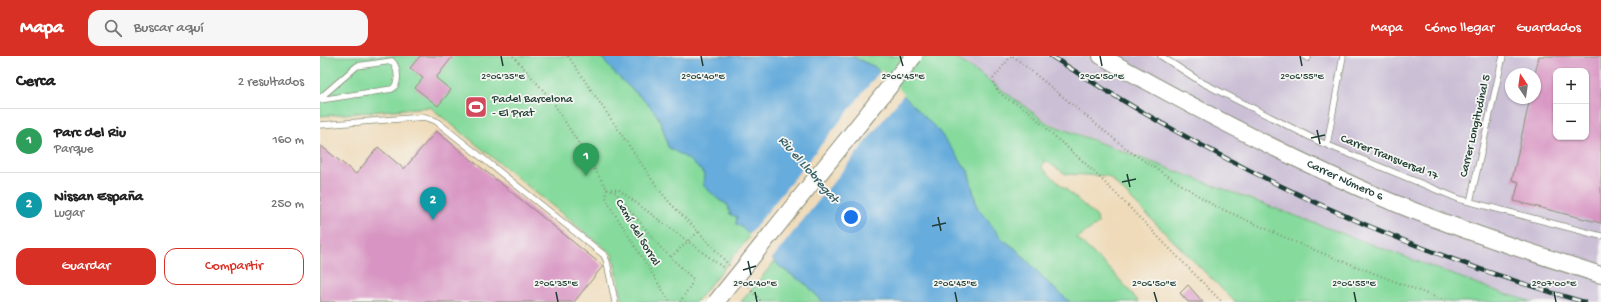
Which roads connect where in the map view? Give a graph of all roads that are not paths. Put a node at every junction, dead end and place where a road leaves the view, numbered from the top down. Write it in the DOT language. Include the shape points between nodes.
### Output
graph roads {
  1 [pos="914,56"];
  2 [pos="1101,56"];
  3 [pos="1161,56"];
  4 [pos="1343,56"];
  5 [pos="1503,56"];
  6 [pos="394,58"];
  7 [pos="320,99"];
  8 [pos="320,124"];
  9 [pos="1327,145"];
  10 [pos="1470,202"];
  11 [pos="1601,236"];
  12 [pos="1601,275"];
  13 [pos="615,302"];
  14 [pos="716,302"];
  1 -- 14 [label="main road, bridge"];
  2 -- 12 [label="main road, Carrer Número 6" via="1242,132 1388,200 1508,246"];
  3 -- 9 [label="lane, Carrer Transversal 17" via="1201,82"];
  4 -- 9 [label="lane"];
  5 -- 10 [label="lane, Carrer Longitudinal 5"];
  6 -- 7 [label="lane" via="357,66"];
  6 -- 7 [label="lane" via="397,82 392,89"];
  8 -- 13 [label="lane" via="425,117 436,121 604,256"];
  9 -- 10 [label="lane, Carrer Transversal 17"];
  10 -- 11 [label="lane, Carrer Transversal 17"];
}
